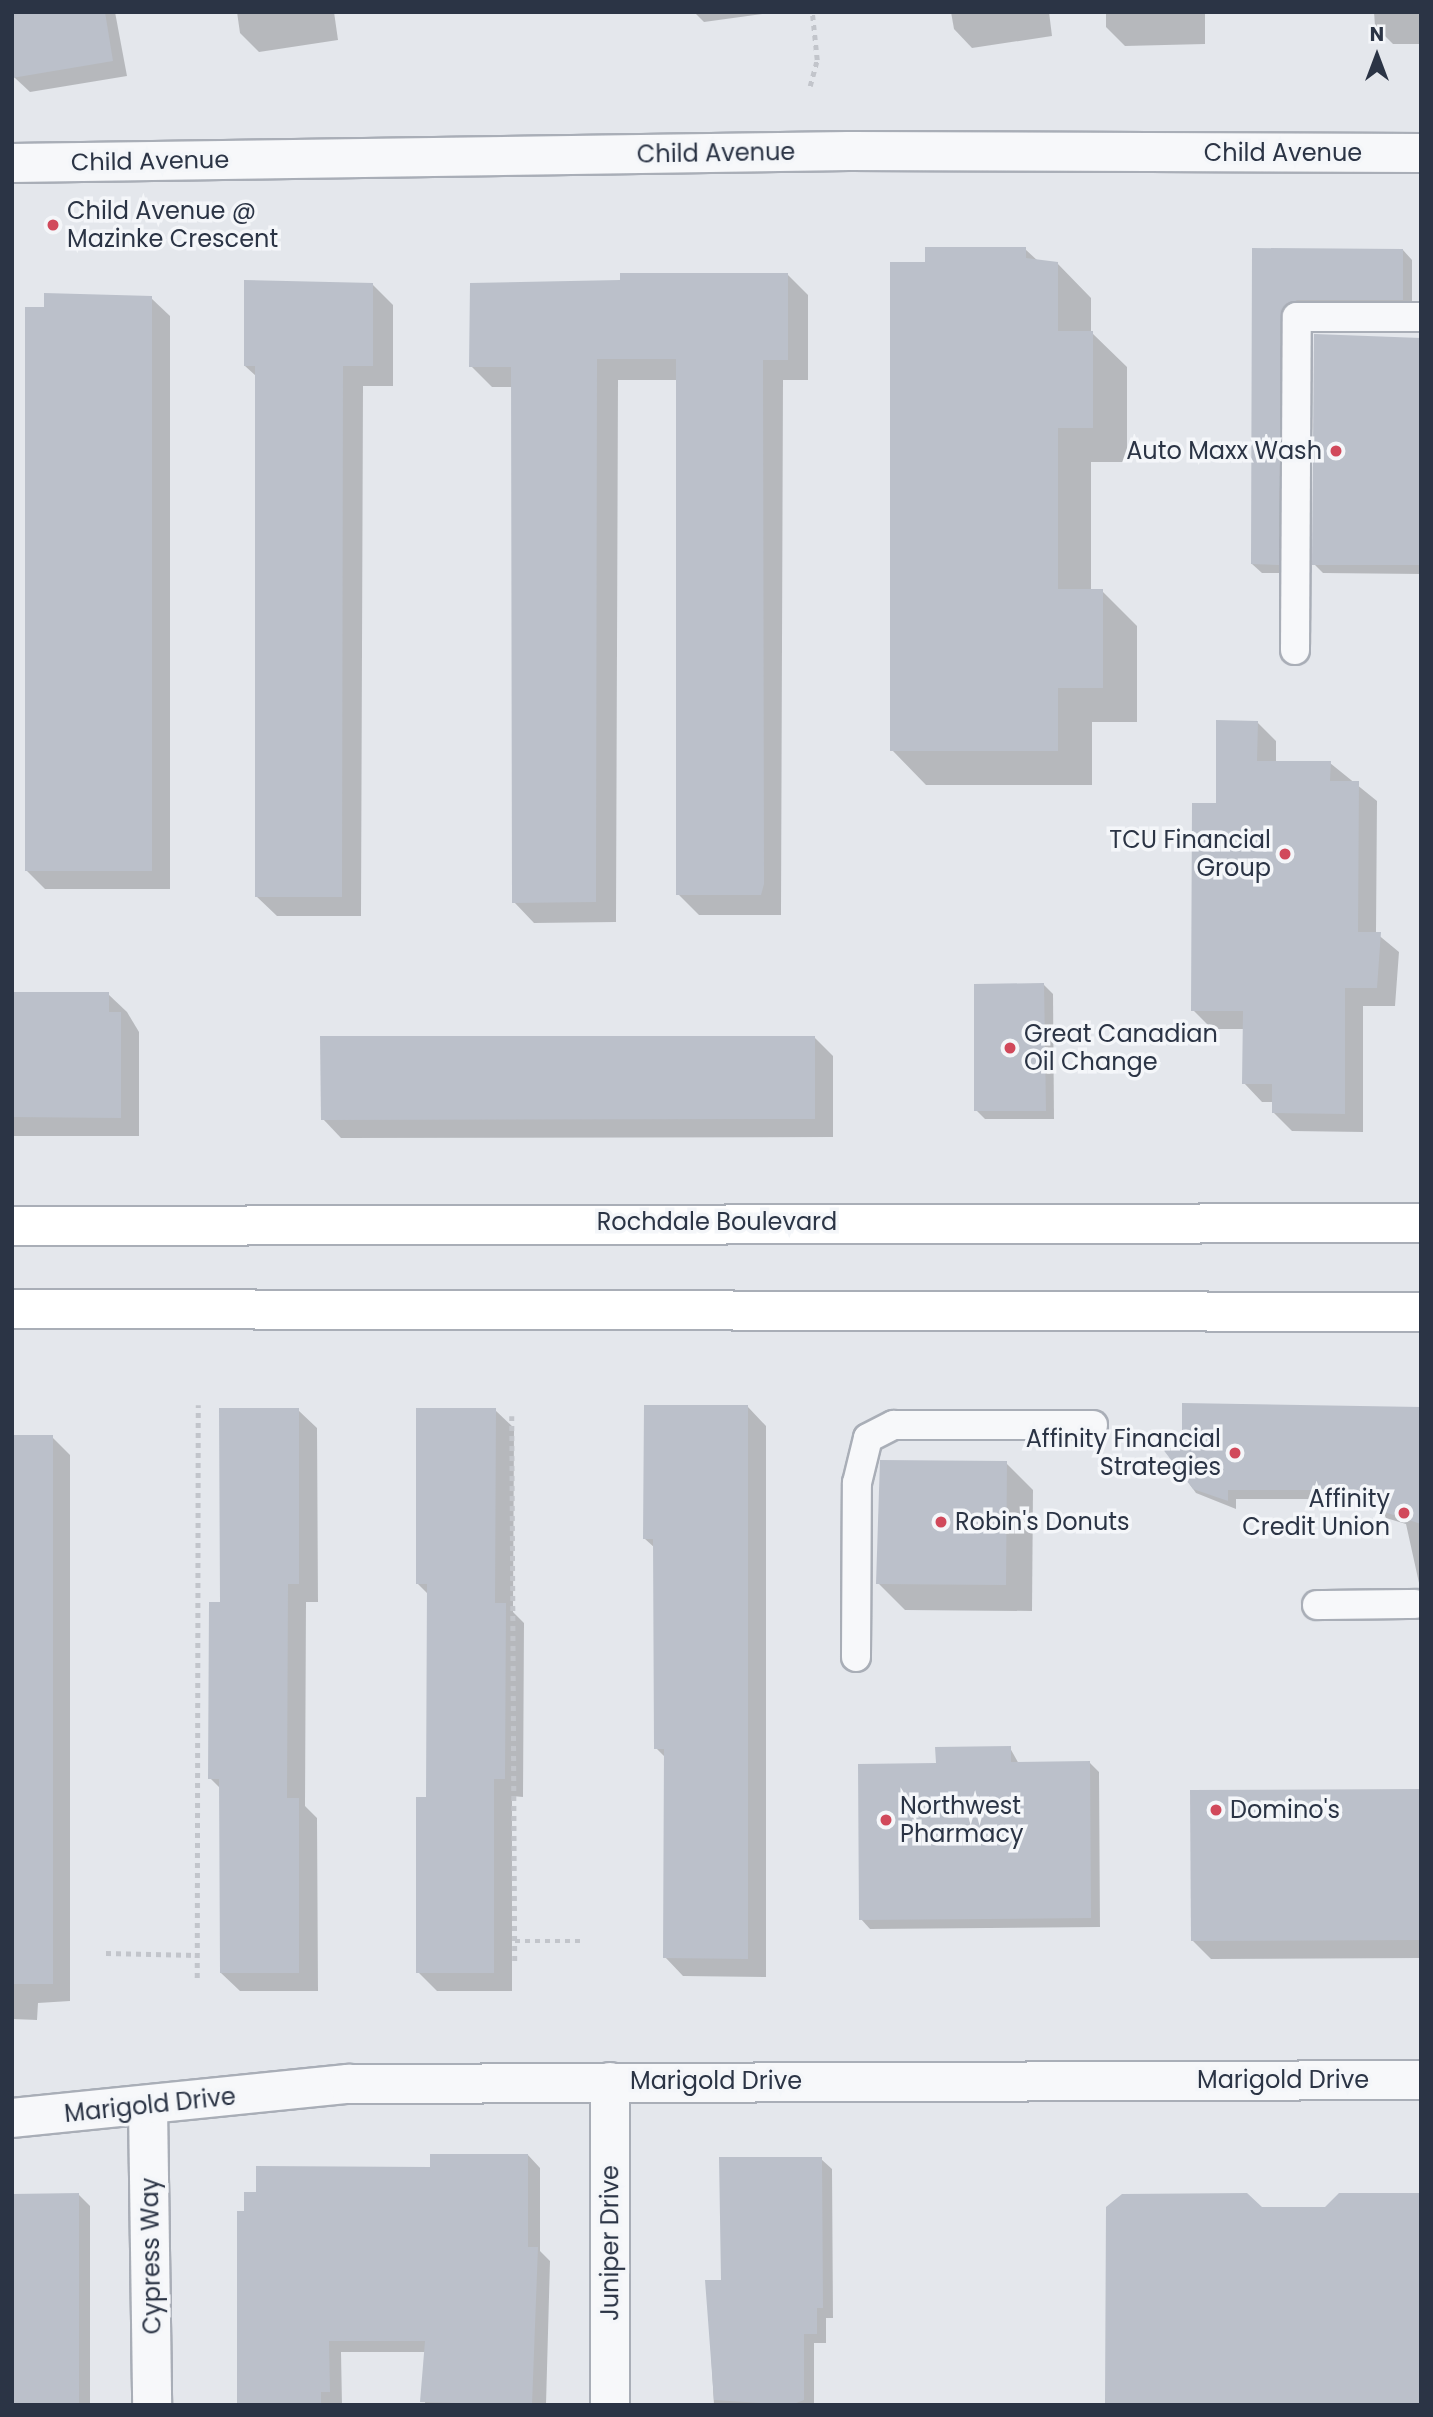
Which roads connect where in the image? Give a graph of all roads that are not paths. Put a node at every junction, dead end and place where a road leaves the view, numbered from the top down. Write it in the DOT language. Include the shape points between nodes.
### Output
graph roads {
  1 [pos="1421,153"];
  2 [pos="12,163"];
  3 [pos="1421,317"];
  4 [pos="1295,650"];
  5 [pos="1421,1223"];
  6 [pos="12,1226"];
  7 [pos="12,1309"];
  8 [pos="1421,1312"];
  9 [pos="1093,1425"];
  10 [pos="1415,1604"];
  11 [pos="1317,1605"];
  12 [pos="856,1657"];
  13 [pos="1421,2080"];
  14 [pos="610,2081"];
  15 [pos="148,2106"];
  16 [pos="12,2118"];
  17 [pos="152,2405"];
  18 [pos="610,2405"];
  1 -- 2 [label="street, Child Avenue" via="849,151"];
  3 -- 4 [label="lane" via="1297,317"];
  5 -- 6 [label="main road, Rochdale Boulevard"];
  7 -- 8 [label="main road"];
  9 -- 12 [label="lane" via="894,1425 868,1438 857,1483"];
  10 -- 11 [label="lane"];
  13 -- 14 [label="street, Marigold Drive"];
  14 -- 15 [label="street, Marigold Drive" via="348,2084"];
  14 -- 18 [label="street, Juniper Drive"];
  15 -- 16 [label="street, Marigold Drive"];
  15 -- 17 [label="street, Cypress Way"];
}
